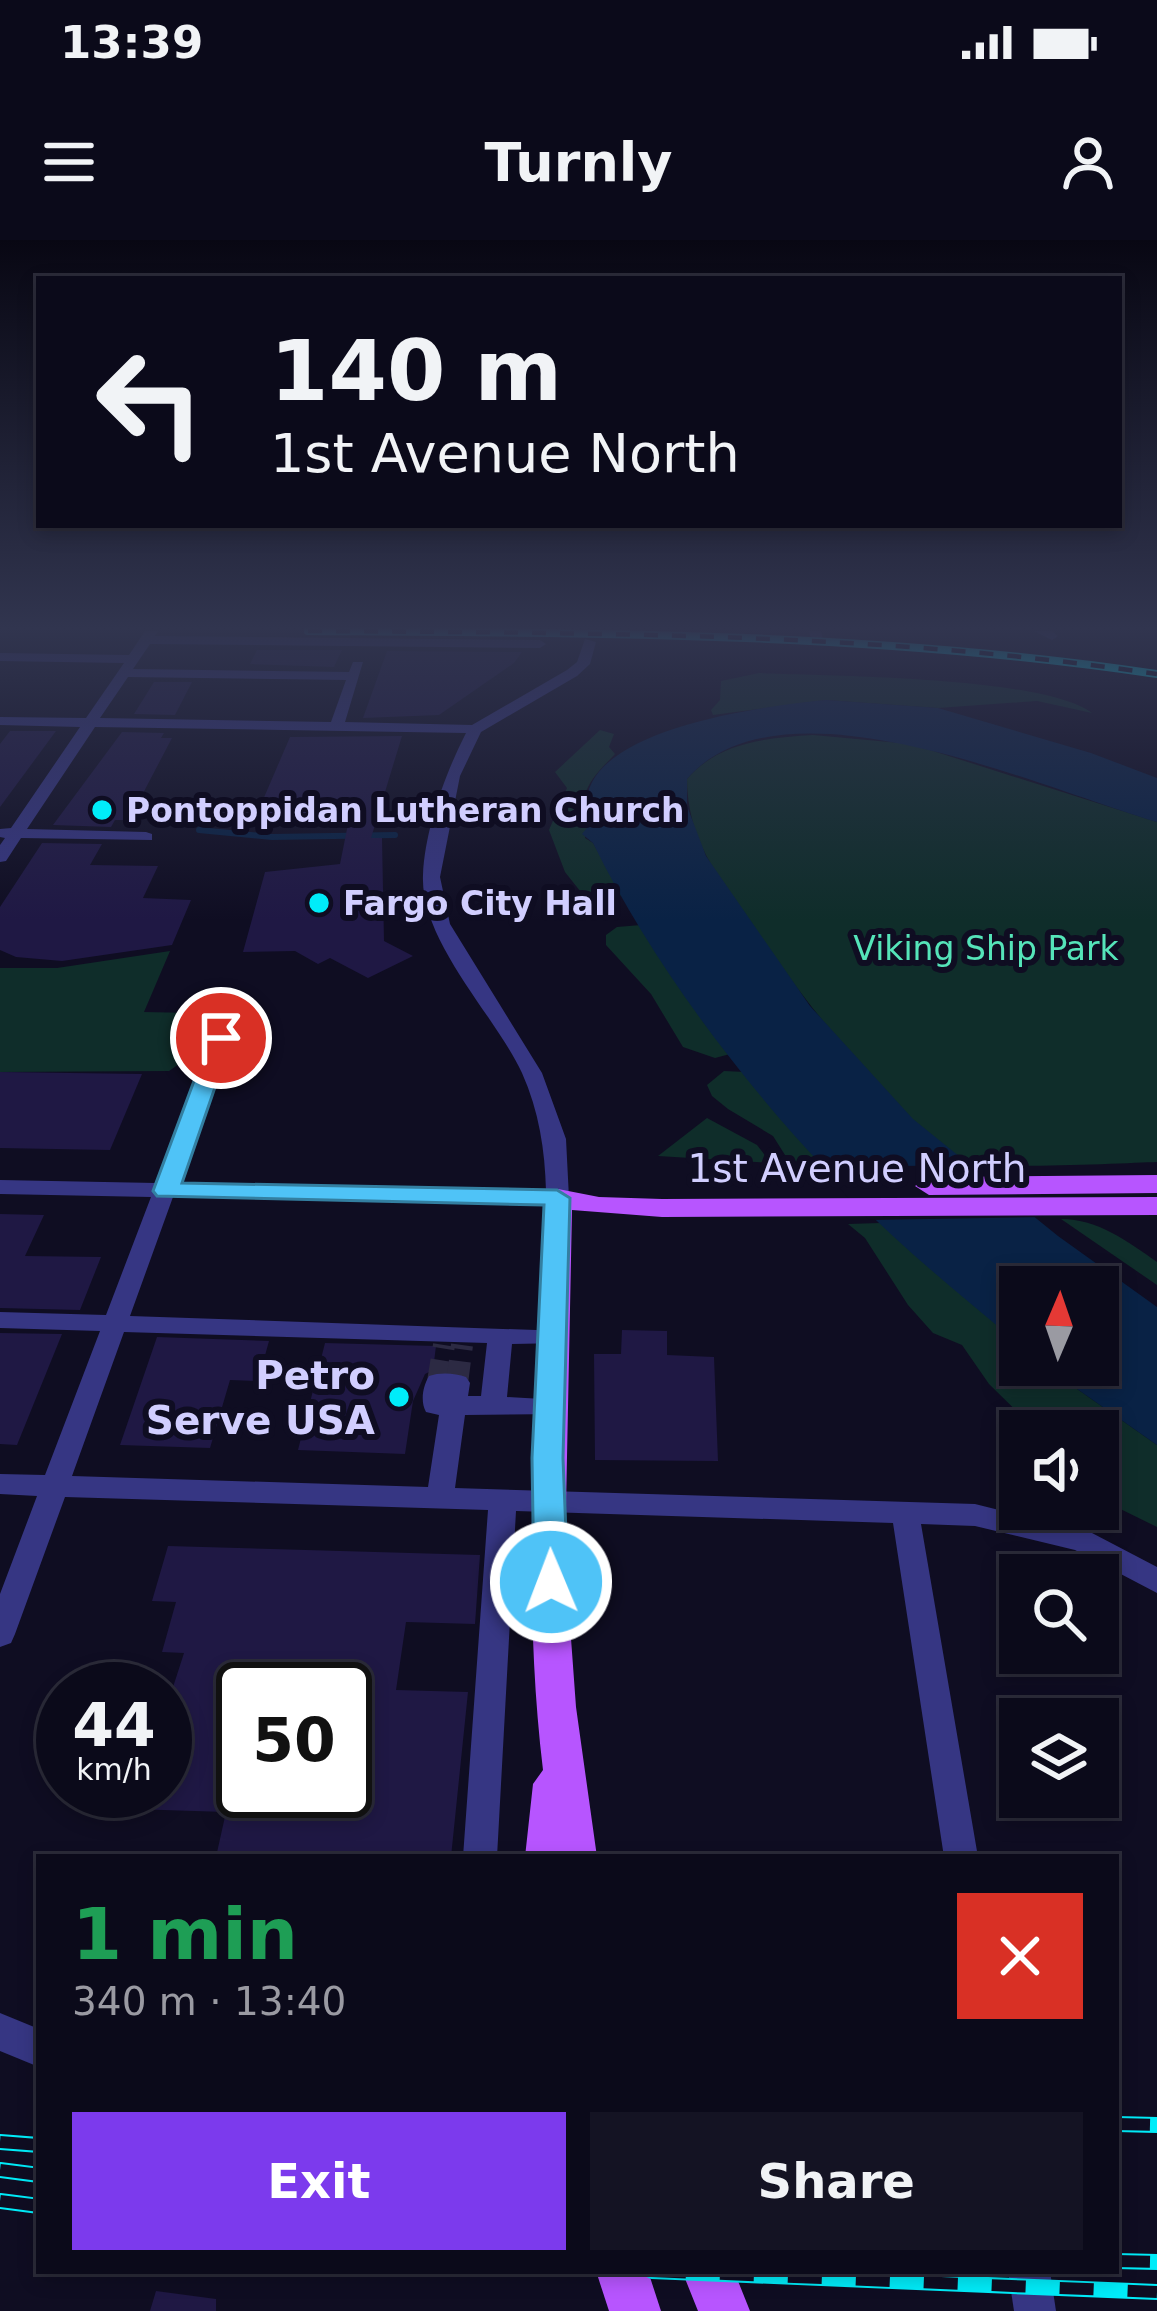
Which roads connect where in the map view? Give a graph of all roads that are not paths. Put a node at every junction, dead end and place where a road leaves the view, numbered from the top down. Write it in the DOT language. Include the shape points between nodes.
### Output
graph roads {
  1 [pos="85,728"];
  2 [pos="429,728"];
  3 [pos="476,729"];
  4 [pos="8,834"];
  5 [pos="146,837"];
  6 [pos="0,857"];
  7 [pos="221,1038"];
  8 [pos="1157,1184"];
  9 [pos="0,1187"];
  10 [pos="166,1191"];
  11 [pos="557,1198"];
  12 [pos="661,1199"];
  13 [pos="1157,1206"];
  14 [pos="0,1320"];
  15 [pos="116,1324"];
  16 [pos="500,1335"];
  17 [pos="555,1337"];
  18 [pos="493,1406"];
  19 [pos="551,1408"];
  20 [pos="0,1484"];
  21 [pos="56,1485"];
  22 [pos="440,1498"];
  23 [pos="503,1500"];
  24 [pos="549,1502"];
  25 [pos="905,1512"];
  26 [pos="1157,1581"];
  27 [pos="0,1634"];
  28 [pos="558,1749"];
  29 [pos="480,1854"];
  30 [pos="546,1854"];
  31 [pos="576,1854"];
  32 [pos="961,1854"];
  33 [pos="0,2032"];
  34 [pos="36,2047"];
  35 [pos="623,2274"];
  36 [pos="709,2274"];
  37 [pos="1029,2274"];
  38 [pos="635,2311"];
  39 [pos="724,2311"];
  40 [pos="1035,2311"];
  1 -- 4 [label="street"];
  2 -- 3 [label="street"];
  3 -- 11 [label="street" via="452,776 431,878 441,924 532,1073 555,1139"];
  4 -- 5 [label="street"];
  4 -- 6 [label="street"];
  7 -- 10 [label="street"];
  8 -- 12 [label="main road, 1st Avenue North"];
  9 -- 10 [label="street, 1st Avenue North"];
  10 -- 11 [label="street, 1st Avenue North"];
  10 -- 15 [label="street"];
  11 -- 12 [label="main road, 1st Avenue North" via="598,1206"];
  11 -- 17 [label="main road"];
  12 -- 13 [label="main road, 1st Avenue North"];
  14 -- 15 [label="street"];
  15 -- 16 [label="street" via="454,1340"];
  15 -- 21 [label="street"];
  16 -- 17 [label="street"];
  16 -- 18 [label="street"];
  17 -- 19 [label="main road"];
  18 -- 19 [label="street"];
  18 -- 22 [label="street" via="450,1390"];
  19 -- 24 [label="main road"];
  20 -- 21 [label="street"];
  21 -- 22 [label="street"];
  21 -- 27 [label="street"];
  22 -- 23 [label="street"];
  23 -- 24 [label="street"];
  23 -- 29 [label="street"];
  24 -- 25 [label="street"];
  24 -- 28 [label="main road"];
  25 -- 26 [label="street" via="975,1515 1082,1541"];
  25 -- 32 [label="street"];
  28 -- 30 [label="main road"];
  28 -- 31 [label="main road"];
  33 -- 34 [label="street"];
  35 -- 38 [label="main road"];
  36 -- 39 [label="main road"];
  37 -- 40 [label="street"];
}
